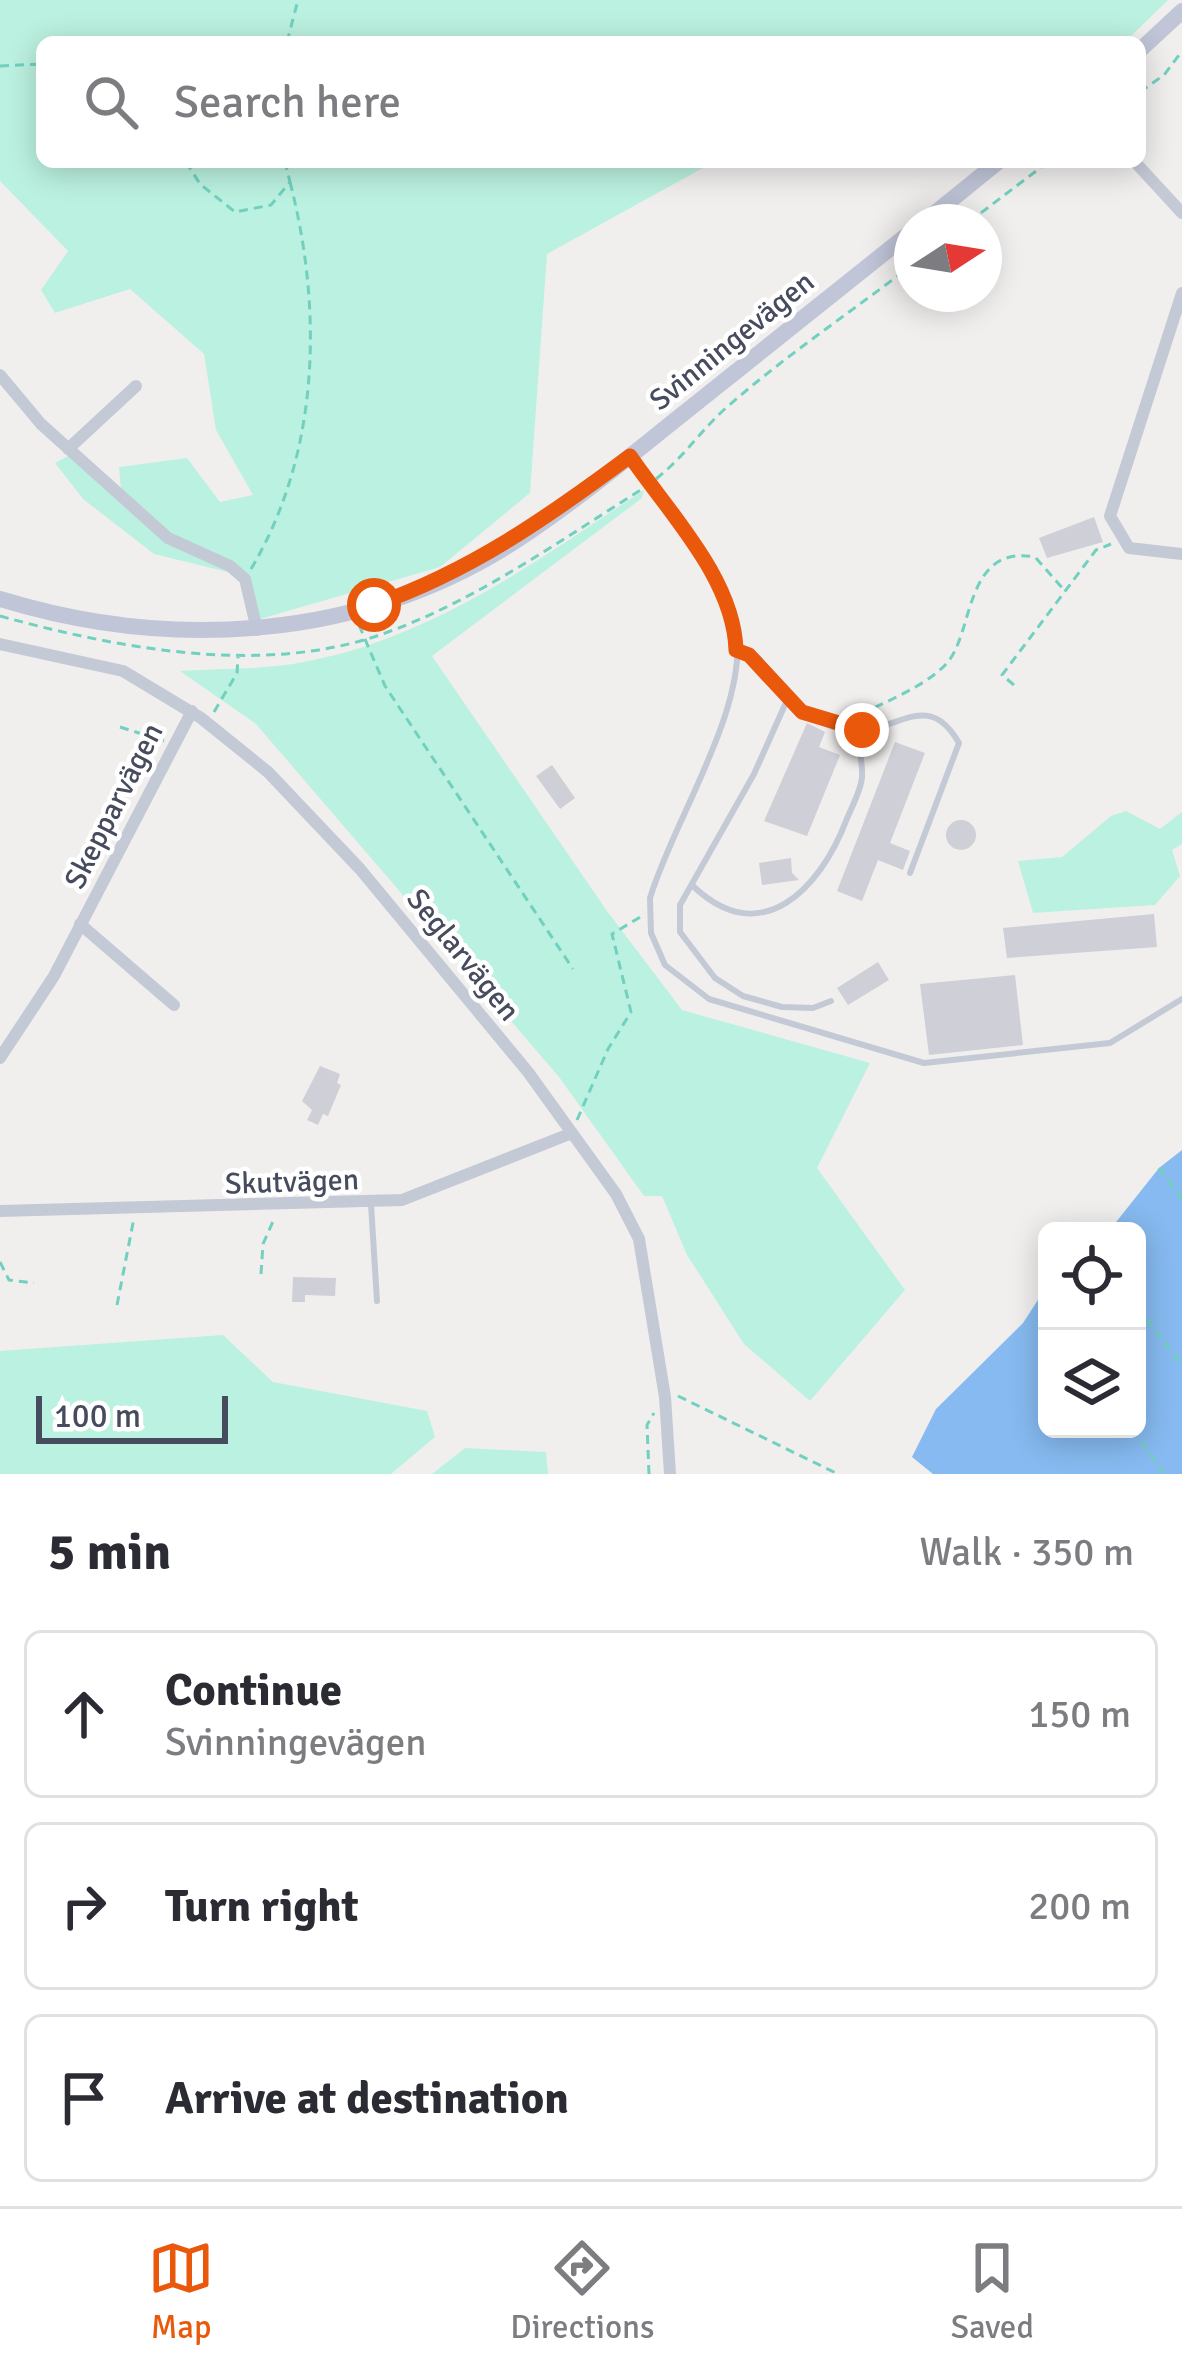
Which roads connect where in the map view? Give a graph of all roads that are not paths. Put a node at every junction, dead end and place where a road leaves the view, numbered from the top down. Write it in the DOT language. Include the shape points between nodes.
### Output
graph roads {
  1 [pos="1182,11"];
  2 [pos="1146,44"];
  3 [pos="991,168"];
  4 [pos="1141,168"];
  5 [pos="946,204"];
  6 [pos="1182,213"];
  7 [pos="894,245"];
  8 [pos="1182,293"];
  9 [pos="0,374"];
  10 [pos="136,386"];
  11 [pos="68,449"];
  12 [pos="630,456"];
  13 [pos="1182,554"];
  14 [pos="0,599"];
  15 [pos="257,630"];
  16 [pos="0,644"];
  17 [pos="736,650"];
  18 [pos="788,698"];
  19 [pos="197,714"];
  20 [pos="856,730"];
  21 [pos="910,873"];
  22 [pos="692,885"];
  23 [pos="80,924"];
  24 [pos="1182,999"];
  25 [pos="831,1001"];
  26 [pos="174,1005"];
  27 [pos="0,1058"];
  28 [pos="572,1133"];
  29 [pos="370,1204"];
  30 [pos="0,1211"];
  31 [pos="377,1301"];
  32 [pos="670,1474"];
  1 -- 2 [label="main road"];
  3 -- 5 [label="main road"];
  4 -- 6 [label="street"];
  7 -- 12 [label="main road, Svinningevägen"];
  8 -- 13 [label="street" via="1110,516 1129,548"];
  9 -- 11 [label="street"];
  10 -- 11 [label="street"];
  11 -- 15 [label="street" via="168,538 245,579"];
  12 -- 15 [label="main road, Svinningevägen" via="479,561 352,610"];
  12 -- 17 [label="lane" via="716,581 736,622"];
  14 -- 15 [label="main road, Svinningevägen" via="123,627"];
  16 -- 19 [label="street, Seglarvägen" via="101,664"];
  17 -- 18 [label="lane"];
  17 -- 24 [label="lane" via="731,698 660,862 650,911 665,964 709,999 923,1063 1110,1043"];
  18 -- 20 [label="lane" via="802,712"];
  18 -- 22 [label="lane"];
  19 -- 23 [label="street, Skepparvägen" via="171,743"];
  19 -- 28 [label="street, Seglarvägen" via="268,772 360,868"];
  20 -- 21 [label="lane" via="938,718 959,743"];
  20 -- 22 [label="lane" via="862,778 842,833 803,893 781,908 734,913"];
  22 -- 25 [label="lane" via="680,905 680,932 715,978 782,1007"];
  23 -- 26 [label="street, Skepparvägen"];
  23 -- 27 [label="street, Skepparvägen"];
  28 -- 29 [label="street, Skutvägen" via="450,1185"];
  28 -- 32 [label="street, Seglarvägen" via="639,1239"];
  29 -- 30 [label="street, Skutvägen"];
  29 -- 31 [label="lane"];
}
